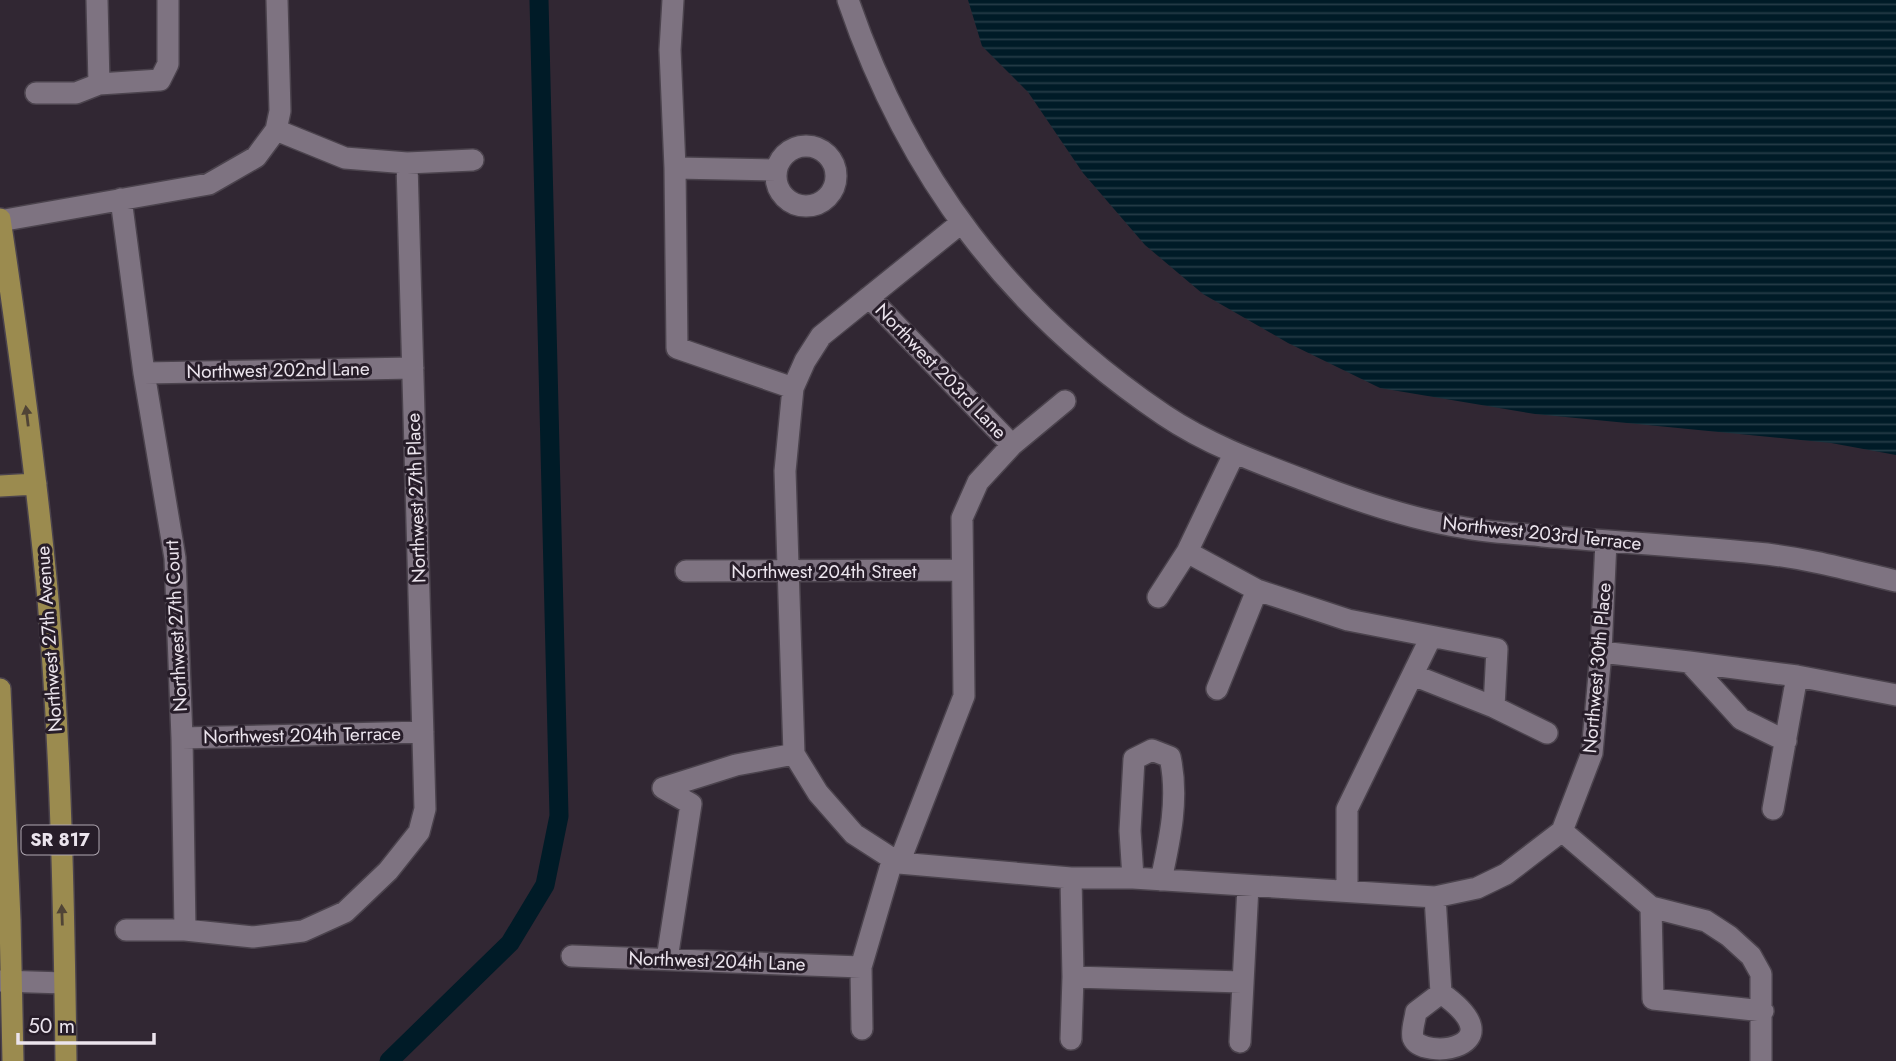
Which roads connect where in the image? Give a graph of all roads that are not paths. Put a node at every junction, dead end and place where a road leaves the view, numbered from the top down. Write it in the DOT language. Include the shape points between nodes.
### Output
graph roads {
  1 [pos="97,0"];
  2 [pos="168,0"];
  3 [pos="277,0"];
  4 [pos="673,0"];
  5 [pos="848,0"];
  6 [pos="99,84"];
  7 [pos="36,93"];
  8 [pos="276,130"];
  9 [pos="472,160"];
  10 [pos="407,163"];
  11 [pos="675,168"];
  12 [pos="776,170"];
  13 [pos="121,199"];
  14 [pos="0,220"];
  15 [pos="961,223"];
  16 [pos="869,297"];
  17 [pos="413,368"];
  18 [pos="144,373"];
  19 [pos="793,388"];
  20 [pos="1065,401"];
  21 [pos="1012,445"];
  22 [pos="1234,453"];
  23 [pos="36,484"];
  24 [pos="0,485"];
  25 [pos="1605,541"];
  26 [pos="1187,552"];
  27 [pos="962,570"];
  28 [pos="686,571"];
  29 [pos="788,572"];
  30 [pos="1896,581"];
  31 [pos="1257,590"];
  32 [pos="1158,597"];
  33 [pos="1431,637"];
  34 [pos="1601,652"];
  35 [pos="1689,662"];
  36 [pos="1413,675"];
  37 [pos="1797,676"];
  38 [pos="0,689"];
  39 [pos="1217,689"];
  40 [pos="1896,695"];
  41 [pos="1494,707"];
  42 [pos="423,732"];
  43 [pos="1547,733"];
  44 [pos="182,738"];
  45 [pos="1786,741"];
  46 [pos="794,754"];
  47 [pos="1773,809"];
  48 [pos="1562,831"];
  49 [pos="899,863"];
  50 [pos="1071,877"];
  51 [pos="1133,878"];
  52 [pos="1161,880"];
  53 [pos="1248,886"];
  54 [pos="1347,891"];
  55 [pos="1435,897"];
  56 [pos="1651,907"];
  57 [pos="126,930"];
  58 [pos="185,930"];
  59 [pos="572,956"];
  60 [pos="667,958"];
  61 [pos="861,967"];
  62 [pos="1073,977"];
  63 [pos="6,982"];
  64 [pos="1242,982"];
  65 [pos="64,983"];
  66 [pos="1441,993"];
  67 [pos="1763,1011"];
  68 [pos="862,1029"];
  69 [pos="1071,1039"];
  70 [pos="1240,1042"];
  71 [pos="13,1061"];
  72 [pos="66,1061"];
  73 [pos="1761,1061"];
  1 -- 6 [label="street"];
  2 -- 6 [label="street" via="169,64 160,80"];
  3 -- 8 [label="street" via="280,111"];
  4 -- 11 [label="street" via="670,50"];
  5 -- 15 [label="street, Northwest 203rd Terrace" via="866,53 902,130"];
  6 -- 7 [label="street" via="76,93"];
  8 -- 10 [label="street" via="345,158"];
  8 -- 13 [label="street" via="256,158 209,184"];
  9 -- 10 [label="street"];
  10 -- 17 [label="street, Northwest 27th Place"];
  11 -- 12 [label="street"];
  11 -- 19 [label="street" via="677,348"];
  13 -- 14 [label="street"];
  13 -- 18 [label="street, Northwest 27th Court"];
  23 -- 14 [label="main road, Northwest 27th Avenue / SR 817, one-way"];
  15 -- 16 [label="street"];
  15 -- 22 [label="street, Northwest 203rd Terrace" via="1032,307 1097,365 1166,416"];
  16 -- 19 [label="street" via="821,336"];
  16 -- 21 [label="street, Northwest 203rd Lane"];
  17 -- 18 [label="street, Northwest 202nd Lane"];
  17 -- 42 [label="street, Northwest 27th Place"];
  18 -- 44 [label="street, Northwest 27th Court" via="175,558"];
  19 -- 29 [label="street" via="785,471"];
  20 -- 21 [label="street"];
  21 -- 27 [label="street" via="978,481 962,518"];
  22 -- 25 [label="street, Northwest 203rd Terrace" via="1411,517 1468,529"];
  22 -- 26 [label="street"];
  23 -- 24 [label="main road"];
  65 -- 23 [label="main road, Northwest 27th Avenue / SR 817, one-way" via="56,722"];
  25 -- 30 [label="street, Northwest 203rd Terrace" via="1760,553"];
  25 -- 34 [label="street, Northwest 30th Place"];
  26 -- 31 [label="street"];
  26 -- 32 [label="street"];
  27 -- 29 [label="street, Northwest 204th Street"];
  27 -- 49 [label="street" via="964,696"];
  28 -- 29 [label="street, Northwest 204th Street"];
  29 -- 46 [label="street"];
  31 -- 33 [label="street" via="1348,620"];
  31 -- 39 [label="street"];
  33 -- 36 [label="street"];
  33 -- 41 [label="street" via="1497,649"];
  34 -- 35 [label="street"];
  34 -- 48 [label="street, Northwest 30th Place" via="1592,753"];
  35 -- 37 [label="street"];
  35 -- 45 [label="street" via="1741,719"];
  36 -- 41 [label="street"];
  36 -- 54 [label="street" via="1347,809"];
  37 -- 40 [label="street"];
  37 -- 45 [label="street"];
  38 -- 63 [label="main road, SR 817"];
  41 -- 43 [label="street"];
  42 -- 44 [label="street, Northwest 204th Terrace"];
  42 -- 58 [label="street, Northwest 27th Place" via="425,808 419,832 388,871 345,912 303,931 253,937"];
  44 -- 58 [label="street, Northwest 27th Court"];
  45 -- 47 [label="street"];
  46 -- 49 [label="street" via="818,793 854,834"];
  46 -- 60 [label="street" via="736,765 663,788 691,804"];
  48 -- 55 [label="street" via="1506,874 1477,888"];
  48 -- 56 [label="street"];
  49 -- 50 [label="street"];
  49 -- 61 [label="street" via="891,865"];
  50 -- 51 [label="street"];
  50 -- 62 [label="street"];
  51 -- 52 [label="street"];
  51 -- 52 [label="street" via="1134,759 1152,750 1170,757 1175,780"];
  52 -- 53 [label="street"];
  53 -- 54 [label="street"];
  53 -- 64 [label="street"];
  54 -- 55 [label="street"];
  55 -- 66 [label="street"];
  56 -- 67 [label="street" via="1706,922 1751,956 1761,974"];
  56 -- 67 [label="street" via="1653,999"];
  57 -- 58 [label="street"];
  59 -- 60 [label="street, Northwest 204th Lane"];
  60 -- 61 [label="street, Northwest 204th Lane"];
  61 -- 68 [label="street"];
  62 -- 64 [label="street"];
  62 -- 69 [label="street"];
  63 -- 65 [label="street"];
  63 -- 71 [label="main road, SR 817"];
  64 -- 70 [label="street"];
  65 -- 72 [label="main road, Northwest 27th Avenue / SR 817"];
  67 -- 73 [label="street"];
}
